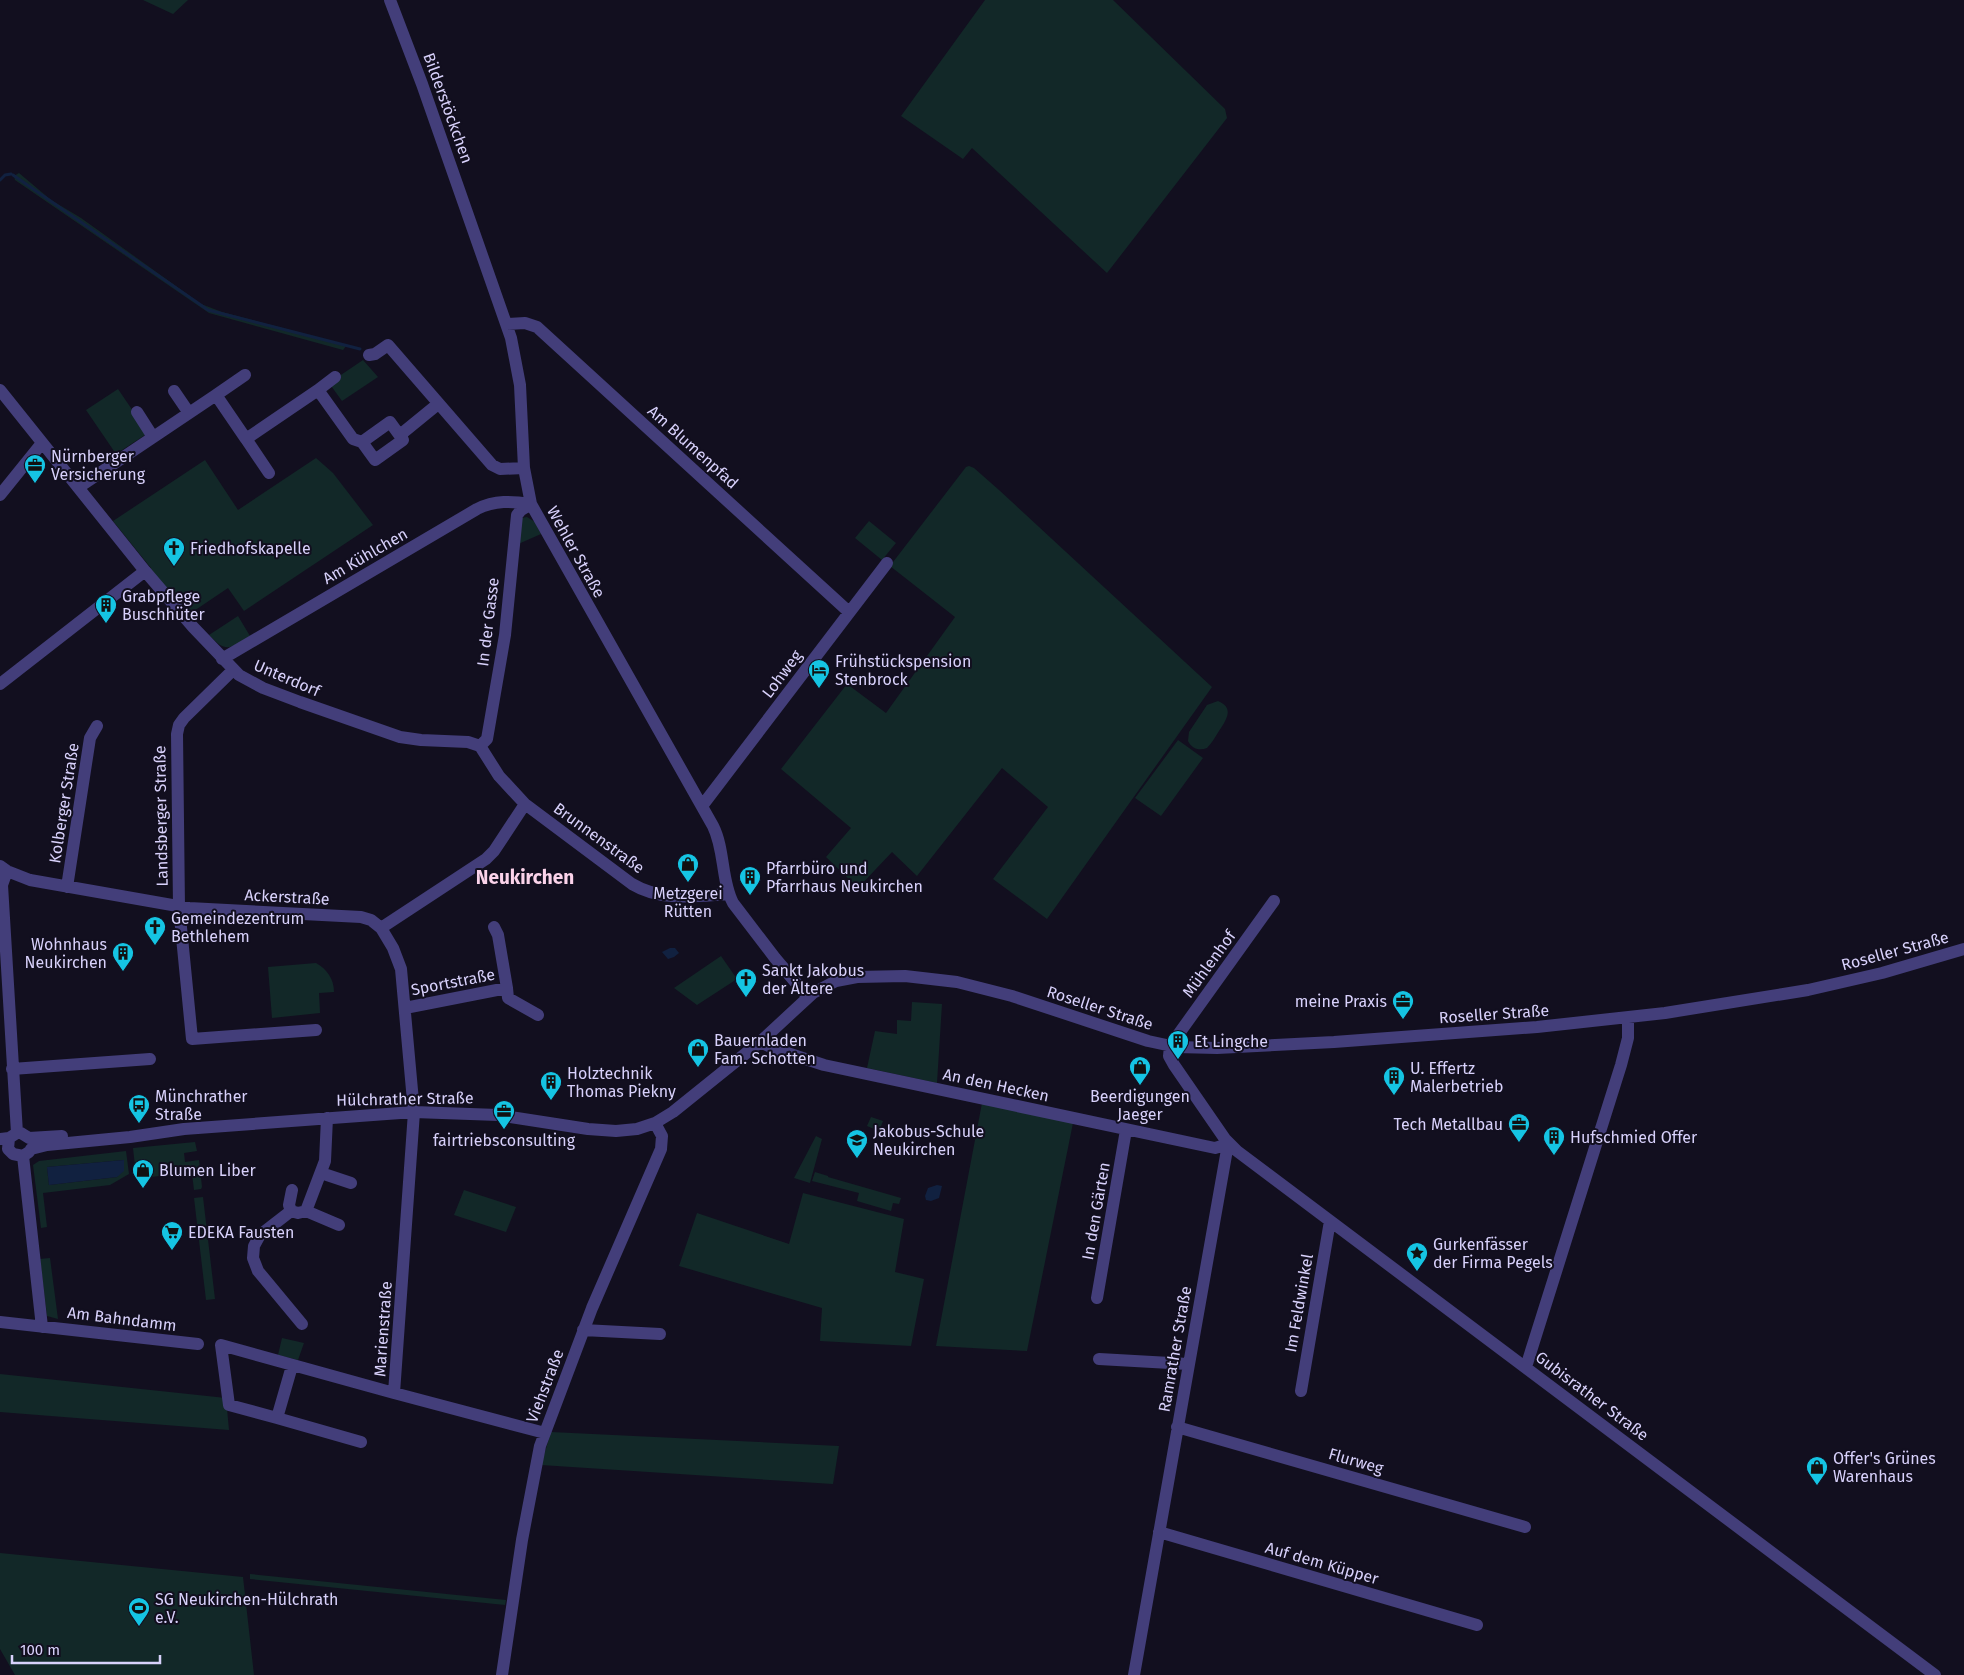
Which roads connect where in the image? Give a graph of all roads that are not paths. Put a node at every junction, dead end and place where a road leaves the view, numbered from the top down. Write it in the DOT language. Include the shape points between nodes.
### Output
graph roads {
  1 [pos="390,0"];
  2 [pos="474,228"];
  3 [pos="507,324"];
  4 [pos="369,355"];
  5 [pos="245,375"];
  6 [pos="335,377"];
  7 [pos="0,390"];
  8 [pos="174,390"];
  9 [pos="318,390"];
  10 [pos="216,395"];
  11 [pos="438,404"];
  12 [pos="137,412"];
  13 [pos="189,413"];
  14 [pos="400,434"];
  15 [pos="154,437"];
  16 [pos="246,439"];
  17 [pos="362,442"];
  18 [pos="42,443"];
  19 [pos="524,468"];
  20 [pos="269,473"];
  21 [pos="79,487"];
  22 [pos="0,495"];
  23 [pos="531,504"];
  24 [pos="887,563"];
  25 [pos="145,571"];
  26 [pos="849,612"];
  27 [pos="222,659"];
  28 [pos="233,670"];
  29 [pos="0,684"];
  30 [pos="97,726"];
  31 [pos="480,746"];
  32 [pos="525,804"];
  33 [pos="702,806"];
  34 [pos="4,868"];
  35 [pos="67,887"];
  36 [pos="729,894"];
  37 [pos="1274,901"];
  38 [pos="179,907"];
  39 [pos="494,927"];
  40 [pos="381,928"];
  41 [pos="2,937"];
  42 [pos="1964,949"];
  43 [pos="506,988"];
  44 [pos="808,997"];
  45 [pos="406,1008"];
  46 [pos="538,1015"];
  47 [pos="1628,1018"];
  48 [pos="316,1030"];
  49 [pos="760,1042"];
  50 [pos="1170,1046"];
  51 [pos="150,1059"];
  52 [pos="12,1069"];
  53 [pos="414,1112"];
  54 [pos="327,1118"];
  55 [pos="655,1123"];
  56 [pos="1126,1130"];
  57 [pos="7,1142"];
  58 [pos="1228,1144"];
  59 [pos="28,1148"];
  60 [pos="321,1173"];
  61 [pos="351,1183"];
  62 [pos="292,1190"];
  63 [pos="291,1211"];
  64 [pos="306,1211"];
  65 [pos="1330,1221"];
  66 [pos="339,1226"];
  67 [pos="1097,1298"];
  68 [pos="0,1322"];
  69 [pos="302,1324"];
  70 [pos="42,1327"];
  71 [pos="584,1330"];
  72 [pos="660,1334"];
  73 [pos="198,1344"];
  74 [pos="1099,1359"];
  75 [pos="1188,1364"];
  76 [pos="292,1366"];
  77 [pos="1526,1367"];
  78 [pos="1300,1391"];
  79 [pos="394,1393"];
  80 [pos="277,1418"];
  81 [pos="1177,1428"];
  82 [pos="545,1433"];
  83 [pos="361,1442"];
  84 [pos="1525,1527"];
  85 [pos="1159,1532"];
  86 [pos="1477,1625"];
  87 [pos="502,1675"];
  88 [pos="1134,1675"];
  89 [pos="1935,1675"];
  1 -- 2 [label="street, Bilderstöckchen"];
  2 -- 3 [label="street, Wehler Straße"];
  3 -- 19 [label="street, Wehler Straße" via="520,385"];
  3 -- 26 [label="street, Am Blumenpfad" via="525,323 537,327"];
  4 -- 11 [label="street" via="388,345"];
  5 -- 10 [label="street"];
  6 -- 9 [label="street"];
  7 -- 18 [label="street, Unterdorf"];
  8 -- 13 [label="street"];
  9 -- 16 [label="street"];
  9 -- 17 [label="street" via="353,439"];
  10 -- 13 [label="street"];
  10 -- 16 [label="street"];
  11 -- 14 [label="street"];
  11 -- 19 [label="street" via="494,467 503,470"];
  12 -- 15 [label="street"];
  13 -- 15 [label="street"];
  14 -- 17 [label="street" via="390,422"];
  14 -- 17 [label="street" via="403,440 375,460"];
  15 -- 21 [label="street"];
  16 -- 20 [label="street"];
  18 -- 21 [label="street, Unterdorf"];
  18 -- 22 [label="street"];
  19 -- 23 [label="street, Wehler Straße"];
  21 -- 25 [label="street, Unterdorf"];
  23 -- 27 [label="street, Am Kühlchen" via="503,502 481,507"];
  23 -- 31 [label="street, In der Gasse" via="517,515 505,635 487,739"];
  23 -- 33 [label="street, Wehler Straße"];
  24 -- 26 [label="street, Lohweg"];
  25 -- 27 [label="street, Unterdorf"];
  25 -- 29 [label="street"];
  26 -- 33 [label="street, Lohweg"];
  27 -- 28 [label="street, Unterdorf"];
  28 -- 31 [label="street, Unterdorf" via="282,695 396,735"];
  28 -- 38 [label="street, Landsberger Straße" via="184,718 178,729"];
  30 -- 35 [label="street, Kolberger Straße" via="90,738"];
  31 -- 32 [label="street, Brunnenstraße" via="499,776"];
  32 -- 36 [label="street, Brunnenstraße" via="624,880 646,892 668,896"];
  32 -- 40 [label="street" via="486,859"];
  33 -- 36 [label="street, Wehler Straße" via="717,834"];
  34 -- 35 [label="street, Ackerstraße" via="30,880"];
  34 -- 41 [label="street"];
  35 -- 38 [label="street, Ackerstraße"];
  36 -- 44 [label="street" via="760,939"];
  37 -- 50 [label="street, Mühlenhof"];
  38 -- 40 [label="street, Ackerstraße" via="358,916"];
  38 -- 48 [label="street, Landsberger Straße" via="192,1039"];
  39 -- 43 [label="street, Sportstraße" via="498,934"];
  40 -- 45 [label="street, Sportstraße" via="399,962"];
  41 -- 52 [label="street"];
  42 -- 47 [label="street, Roseller Straße" via="1808,990"];
  43 -- 45 [label="street, Sportstraße"];
  43 -- 46 [label="street, Sportstraße" via="508,998"];
  44 -- 49 [label="street, Roseller Straße"];
  44 -- 50 [label="street, Roseller Straße" via="829,984 857,977 905,976 940,980 1004,994"];
  45 -- 53 [label="street, Sportstraße"];
  47 -- 50 [label="street, Roseller Straße" via="1334,1042"];
  47 -- 77 [label="street" via="1628,1038 1621,1065"];
  49 -- 55 [label="street, Hülchrather Straße"];
  49 -- 56 [label="street, An den Hecken" via="824,1065"];
  50 -- 58 [label="street" via="1174,1065"];
  51 -- 52 [label="street"];
  52 -- 57 [label="street"];
  53 -- 54 [label="street, Hülchrather Straße"];
  53 -- 55 [label="street, Hülchrather Straße" via="511,1116 616,1131"];
  53 -- 79 [label="street, Marienstraße"];
  54 -- 59 [label="street, Hülchrather Straße" via="158,1129"];
  54 -- 60 [label="street" via="325,1161"];
  55 -- 71 [label="street, Viehstraße" via="662,1136 662,1149"];
  56 -- 58 [label="street, An den Hecken" via="1215,1148"];
  56 -- 67 [label="street, In den Gärten"];
  57 -- 59 [label="street, Hülchrather Straße" via="13,1154"];
  57 -- 59 [label="street, Hülchrather Straße" via="21,1133"];
  58 -- 65 [label="street, Gubisrather Straße"];
  58 -- 75 [label="street, Ramrather Straße"];
  59 -- 70 [label="street, Am Bahndamm"];
  60 -- 61 [label="street"];
  60 -- 64 [label="street"];
  62 -- 63 [label="street"];
  63 -- 64 [label="street"];
  63 -- 69 [label="street" via="260,1235 254,1246 253,1258 258,1272"];
  64 -- 66 [label="street"];
  65 -- 77 [label="street, Gubisrather Straße"];
  65 -- 78 [label="street, Im Feldwinkel"];
  68 -- 70 [label="street, Am Bahndamm"];
  70 -- 73 [label="street, Am Bahndamm"];
  71 -- 72 [label="street"];
  71 -- 82 [label="street, Viehstraße"];
  74 -- 75 [label="street"];
  75 -- 81 [label="street, Ramrather Straße"];
  76 -- 79 [label="street"];
  76 -- 80 [label="street"];
  76 -- 80 [label="street" via="221,1345 229,1405"];
  77 -- 89 [label="street, Gubisrather Straße"];
  79 -- 82 [label="street, Marienstraße"];
  80 -- 83 [label="street"];
  81 -- 84 [label="street, Flurweg"];
  81 -- 85 [label="street, Ramrather Straße"];
  82 -- 87 [label="street, Viehstraße" via="533,1480"];
  85 -- 86 [label="street, Auf dem Küpper"];
  85 -- 88 [label="street, Ramrather Straße"];
}
